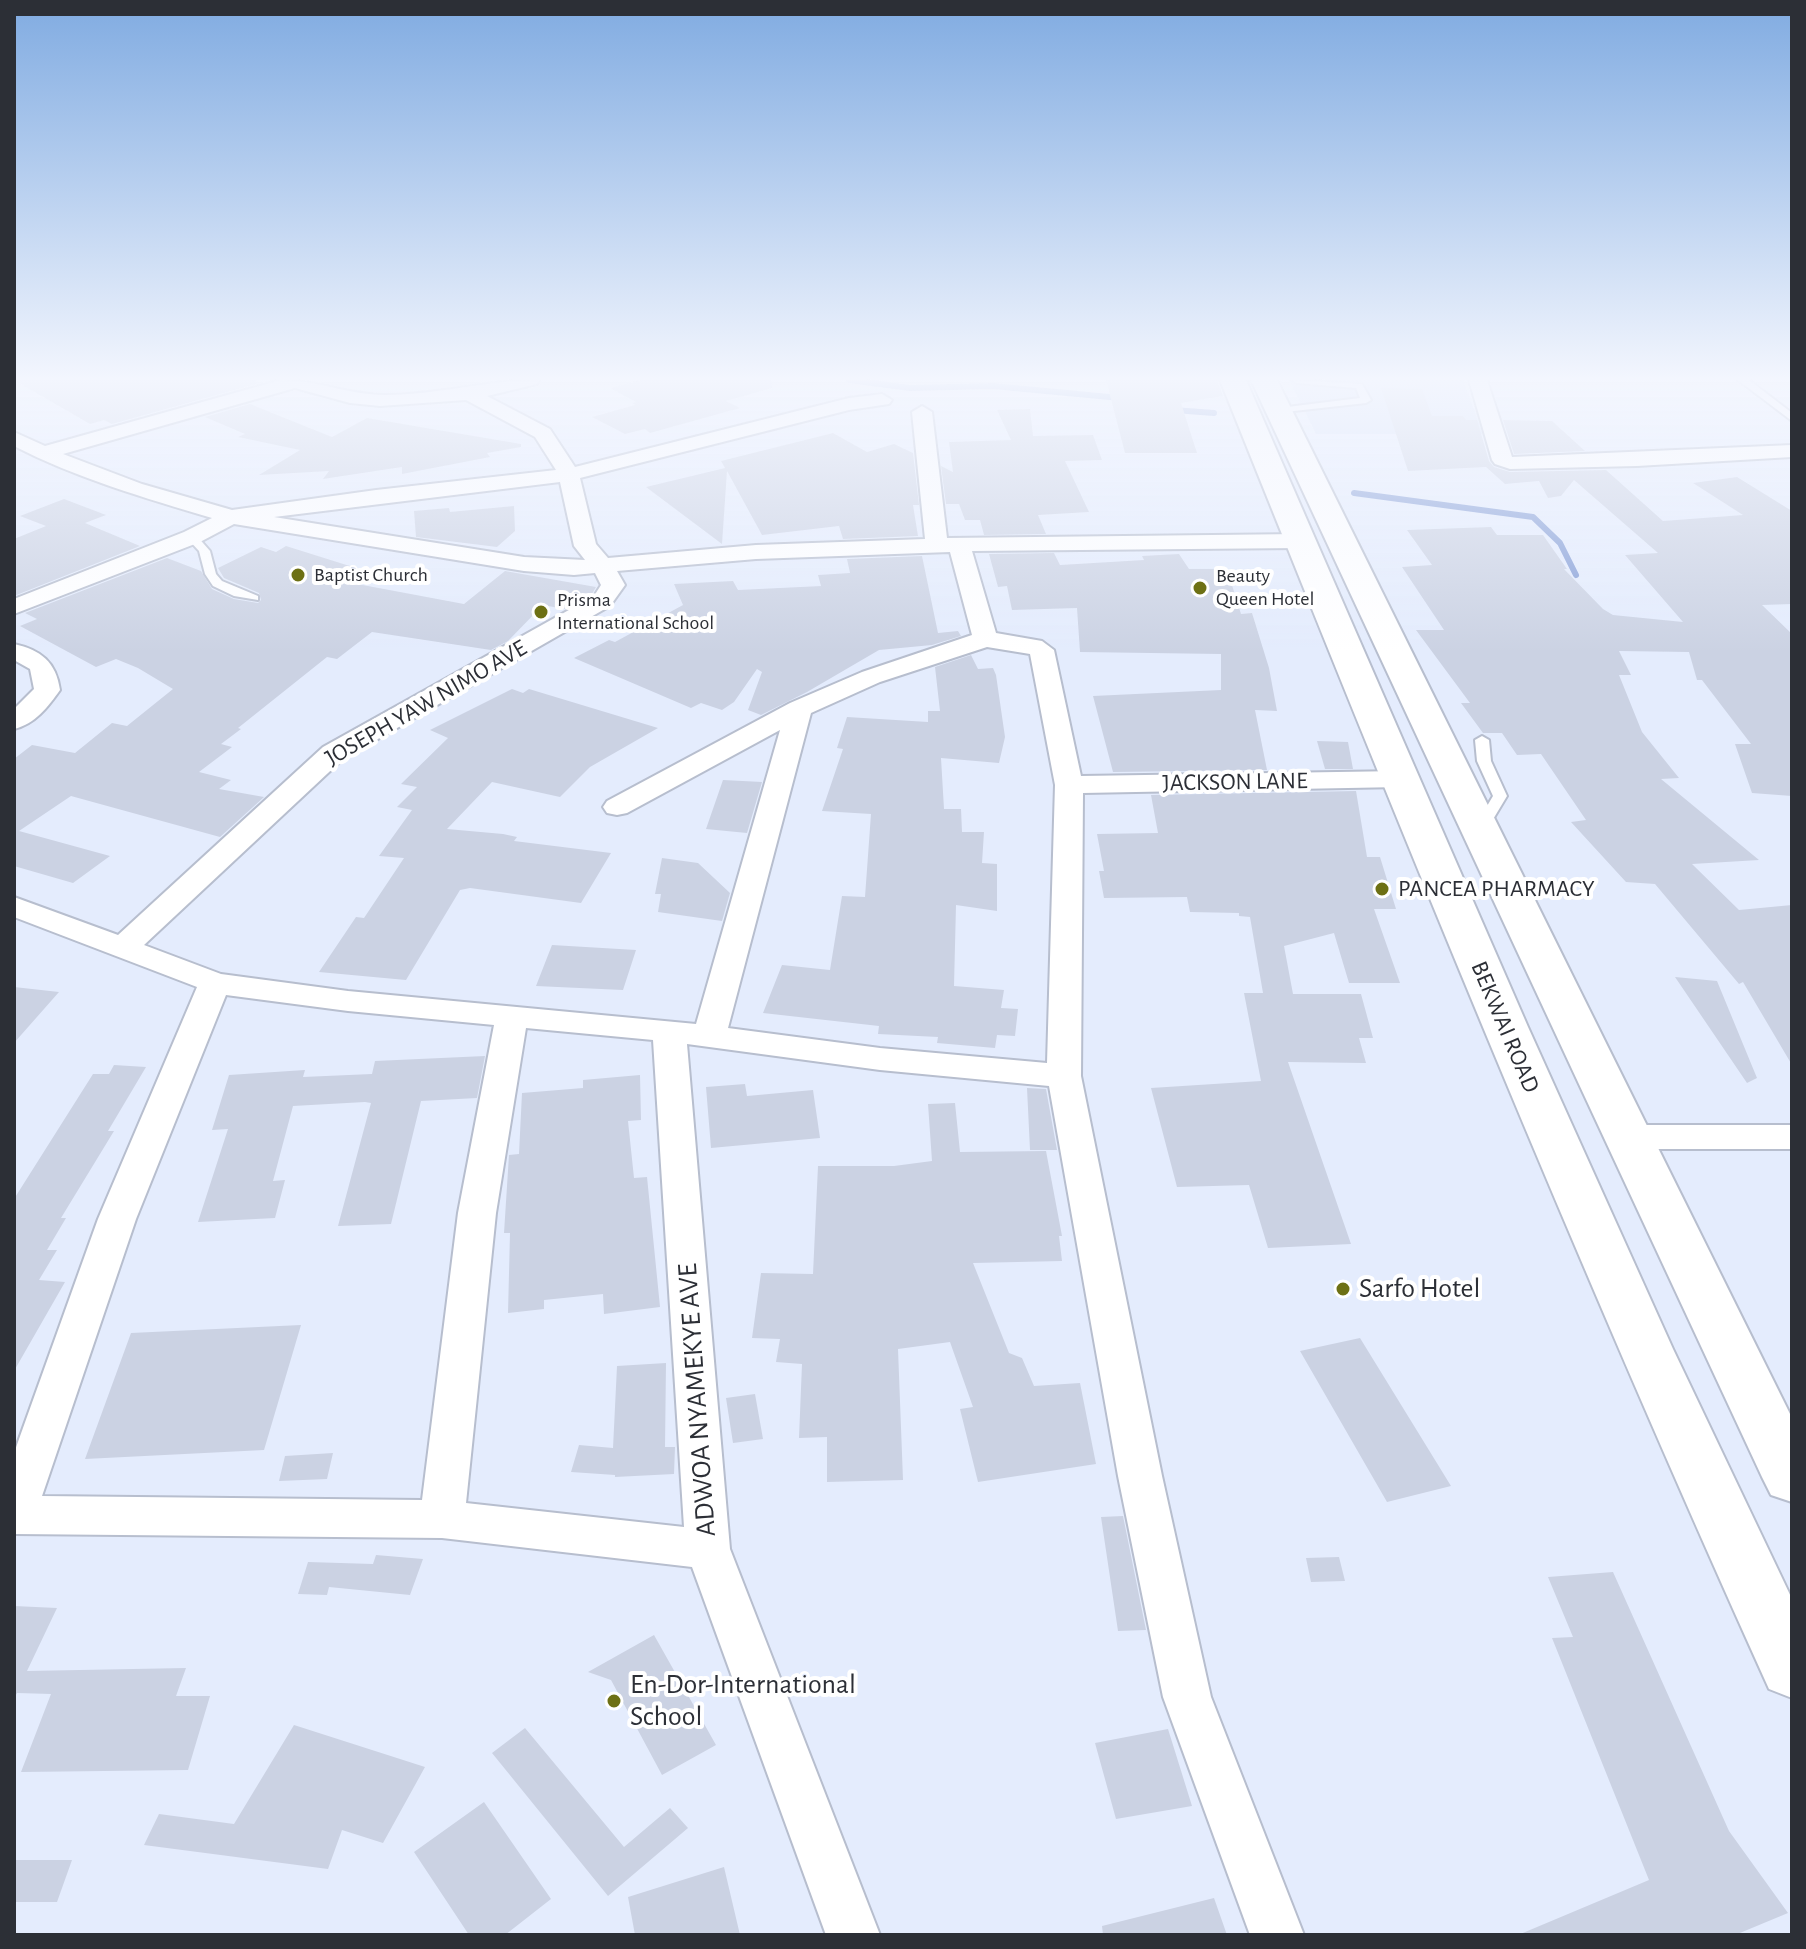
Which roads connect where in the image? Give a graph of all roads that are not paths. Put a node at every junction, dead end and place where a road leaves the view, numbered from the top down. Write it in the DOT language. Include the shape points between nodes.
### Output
graph roads {
  1 [pos="90,471"];
  2 [pos="566,471"];
  3 [pos="585,471"];
  4 [pos="934,471"];
  5 [pos="1279,471"];
  6 [pos="1296,471"];
  7 [pos="569,475"];
  8 [pos="231,517"];
  9 [pos="1306,523"];
  10 [pos="192,537"];
  11 [pos="948,545"];
  12 [pos="602,565"];
  13 [pos="254,598"];
  14 [pos="14,607"];
  15 [pos="985,639"];
  16 [pos="14,651"];
  17 [pos="799,709"];
  18 [pos="14,721"];
  19 [pos="1482,740"];
  20 [pos="1401,779"];
  21 [pos="1069,785"];
  22 [pos="617,807"];
  23 [pos="1481,828"];
  24 [pos="14,906"];
  25 [pos="124,946"];
  26 [pos="215,983"];
  27 [pos="512,1015"];
  28 [pos="689,1034"];
  29 [pos="1064,1076"];
  30 [pos="1625,1137"];
  31 [pos="1792,1137"];
  32 [pos="1792,1477"];
  33 [pos="14,1514"];
  34 [pos="442,1519"];
  35 [pos="708,1549"];
  36 [pos="1792,1668"];
  37 [pos="853,1935"];
  38 [pos="1277,1935"];
  1 -- 8 [label="street"];
  2 -- 7 [label="street"];
  3 -- 7 [label="street"];
  4 -- 11 [label="street"];
  5 -- 9 [label="highway, BEKWAI ROAD"];
  6 -- 9 [label="highway, BEKWAI ROAD"];
  7 -- 8 [label="street"];
  7 -- 12 [label="street" via="585,546"];
  8 -- 10 [label="street"];
  8 -- 12 [label="street" via="524,564"];
  9 -- 11 [label="street"];
  9 -- 20 [label="highway, BEKWAI ROAD"];
  9 -- 23 [label="highway, BEKWAI ROAD"];
  10 -- 13 [label="lane" via="206,549 214,581"];
  10 -- 14 [label="street"];
  11 -- 12 [label="street" via="756,552"];
  11 -- 15 [label="street"];
  12 -- 25 [label="street, JOSEPH YAW NIMO AVE" via="613,585 602,601 333,753"];
  15 -- 17 [label="street" via="871,677"];
  15 -- 21 [label="street" via="1042,650"];
  16 -- 18 [label="street" via="44,669 47,690"];
  17 -- 22 [label="street"];
  17 -- 28 [label="street, ADWOA NYAMEKYE AVE"];
  19 -- 23 [label="lane" via="1484,761 1500,796"];
  20 -- 21 [label="street, JACKSON LANE"];
  20 -- 36 [label="highway, BEKWAI ROAD" via="1551,1135"];
  21 -- 29 [label="street"];
  23 -- 30 [label="highway, BEKWAI ROAD"];
  24 -- 25 [label="street"];
  25 -- 26 [label="street"];
  26 -- 27 [label="street"];
  26 -- 33 [label="street" via="117,1219"];
  27 -- 28 [label="street"];
  27 -- 34 [label="street" via="477,1213"];
  28 -- 29 [label="street"];
  28 -- 35 [label="street, ADWOA NYAMEKYE AVE"];
  29 -- 38 [label="street" via="1187,1697"];
  30 -- 31 [label="street"];
  30 -- 32 [label="highway, BEKWAI ROAD"];
  33 -- 34 [label="street"];
  34 -- 35 [label="street"];
  35 -- 37 [label="street, ADWOA NYAMEKYE AVE"];
}
